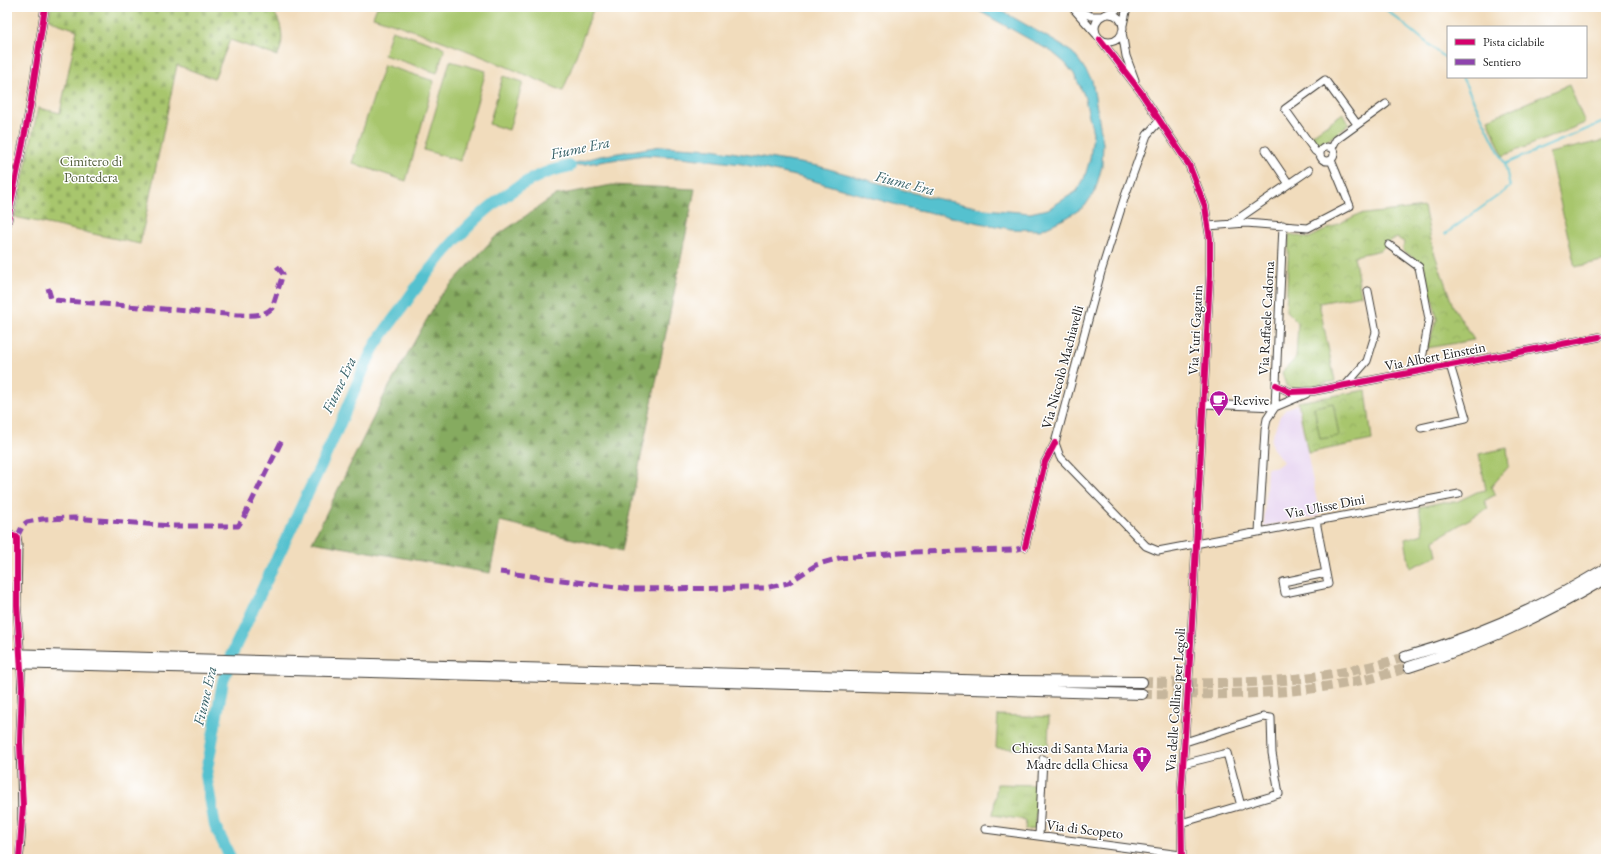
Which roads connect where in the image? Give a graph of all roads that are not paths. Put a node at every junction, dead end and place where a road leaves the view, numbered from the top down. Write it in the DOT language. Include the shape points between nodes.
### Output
graph roads {
  1 [pos="45,7"];
  2 [pos="1121,7"];
  3 [pos="1127,7"];
  4 [pos="1074,9"];
  5 [pos="1105,15"];
  6 [pos="1122,30"];
  7 [pos="1098,37"];
  8 [pos="1140,92"];
  9 [pos="1386,104"];
  10 [pos="1160,120"];
  11 [pos="1357,124"];
  12 [pos="1332,148"];
  13 [pos="1266,150"];
  14 [pos="1319,154"];
  15 [pos="1331,160"];
  16 [pos="1309,170"];
  17 [pos="1289,184"];
  18 [pos="1232,223"];
  19 [pos="7,224"];
  20 [pos="1283,225"];
  21 [pos="1208,226"];
  22 [pos="1389,246"];
  23 [pos="1368,291"];
  24 [pos="1599,337"];
  25 [pos="1450,365"];
  26 [pos="1420,371"];
  27 [pos="1276,385"];
  28 [pos="1345,386"];
  29 [pos="1314,391"];
  30 [pos="1203,404"];
  31 [pos="1275,407"];
  32 [pos="1421,428"];
  33 [pos="1055,443"];
  34 [pos="1459,494"];
  35 [pos="1316,521"];
  36 [pos="1259,532"];
  37 [pos="7,534"];
  38 [pos="1196,543"];
  39 [pos="1025,547"];
  40 [pos="1606,568"];
  41 [pos="1326,573"];
  42 [pos="1606,578"];
  43 [pos="20,650"];
  44 [pos="7,654"];
  45 [pos="1404,656"];
  46 [pos="7,663"];
  47 [pos="1409,667"];
  48 [pos="372,668"];
  49 [pos="21,669"];
  50 [pos="1142,682"];
  51 [pos="1142,694"];
  52 [pos="1185,742"];
  53 [pos="1043,759"];
  54 [pos="1183,764"];
  55 [pos="1241,806"];
  56 [pos="1181,824"];
  57 [pos="985,829"];
  58 [pos="1039,836"];
  59 [pos="1181,857"];
  60 [pos="19,859"];
  1 -- 19 [label="street" via="30,107"];
  2 -- 5 [label="street"];
  3 -- 6 [label="street"];
  4 -- 5 [label="street" via="1091,16"];
  4 -- 7 [label="street"];
  5 -- 6 [label="street" via="1116,16 1122,23"];
  5 -- 7 [label="street" via="1095,26"];
  6 -- 7 [label="street" via="1120,36 1113,41 1104,41"];
  6 -- 8 [label="street" via="1126,56"];
  7 -- 8 [label="street"];
  8 -- 10 [label="street"];
  9 -- 11 [label="street"];
  10 -- 21 [label="street, Via Yuri Gagarin" via="1189,165 1202,198"];
  10 -- 33 [label="street, Via Niccolò Machiavelli" via="1147,135 1125,196 1101,272"];
  11 -- 12 [label="street" via="1336,140"];
  11 -- 14 [label="street" via="1325,80 1285,109"];
  12 -- 14 [label="street" via="1325,147"];
  12 -- 15 [label="street" via="1334,155"];
  13 -- 17 [label="street"];
  14 -- 15 [label="street" via="1323,160"];
  15 -- 20 [label="street" via="1350,206 1308,228"];
  16 -- 17 [label="street"];
  17 -- 18 [label="street"];
  18 -- 20 [label="street"];
  18 -- 21 [label="street"];
  20 -- 27 [label="street, Via Raffaele Cadorna"];
  21 -- 30 [label="street, Via Yuri Gagarin" via="1210,269"];
  22 -- 26 [label="street, Via Albert Einstein" via="1419,267 1429,319"];
  23 -- 28 [label="street, Via Albert Einstein" via="1376,332 1366,361"];
  24 -- 25 [label="street, Via Albert Einstein"];
  25 -- 26 [label="street, Via Albert Einstein"];
  25 -- 32 [label="street, Via Albert Einstein" via="1466,418"];
  26 -- 28 [label="street, Via Albert Einstein"];
  27 -- 29 [label="street, Via Albert Einstein" via="1290,392"];
  27 -- 31 [label="street, Via Raffaele Cadorna"];
  28 -- 29 [label="street, Via Albert Einstein"];
  29 -- 31 [label="street, Via Albert Einstein"];
  30 -- 31 [label="street"];
  30 -- 38 [label="street, Via Yuri Gagarin"];
  31 -- 36 [label="street, Via Raffaele Cadorna" via="1267,419 1265,430"];
  33 -- 38 [label="street, Via Niccolò Machiavelli" via="1060,457 1146,546 1154,551 1164,551"];
  33 -- 39 [label="street" via="1045,462"];
  34 -- 35 [label="street, Via Ulisse Dini"];
  35 -- 36 [label="street, Via Ulisse Dini"];
  35 -- 41 [label="street"];
  36 -- 38 [label="street, Via Ulisse Dini"];
  37 -- 43 [label="street" via="17,537 18,544 17,604"];
  38 -- 52 [label="street, Via delle Colline per Legoli"];
  40 -- 45 [label="highway" via="1510,620 1437,648"];
  41 -- 41 [label="street" via="1283,582 1285,593 1328,584"];
  42 -- 47 [label="highway" via="1554,608 1498,634"];
  44 -- 48 [label="highway, bridge"];
  46 -- 48 [label="highway, bridge"];
  48 -- 50 [label="highway"];
  48 -- 51 [label="highway"];
  49 -- 60 [label="street" via="20,754 23,806"];
  52 -- 54 [label="street, Via delle Colline per Legoli"];
  52 -- 55 [label="street" via="1263,717 1271,718 1272,753 1279,794"];
  53 -- 58 [label="street"];
  54 -- 55 [label="street" via="1227,753"];
  54 -- 56 [label="street, Via delle Colline per Legoli"];
  55 -- 56 [label="street"];
  56 -- 59 [label="street, Via delle Colline per Legoli"];
  57 -- 58 [label="street, Via di Scopeto"];
  58 -- 59 [label="street, Via di Scopeto"];
}
